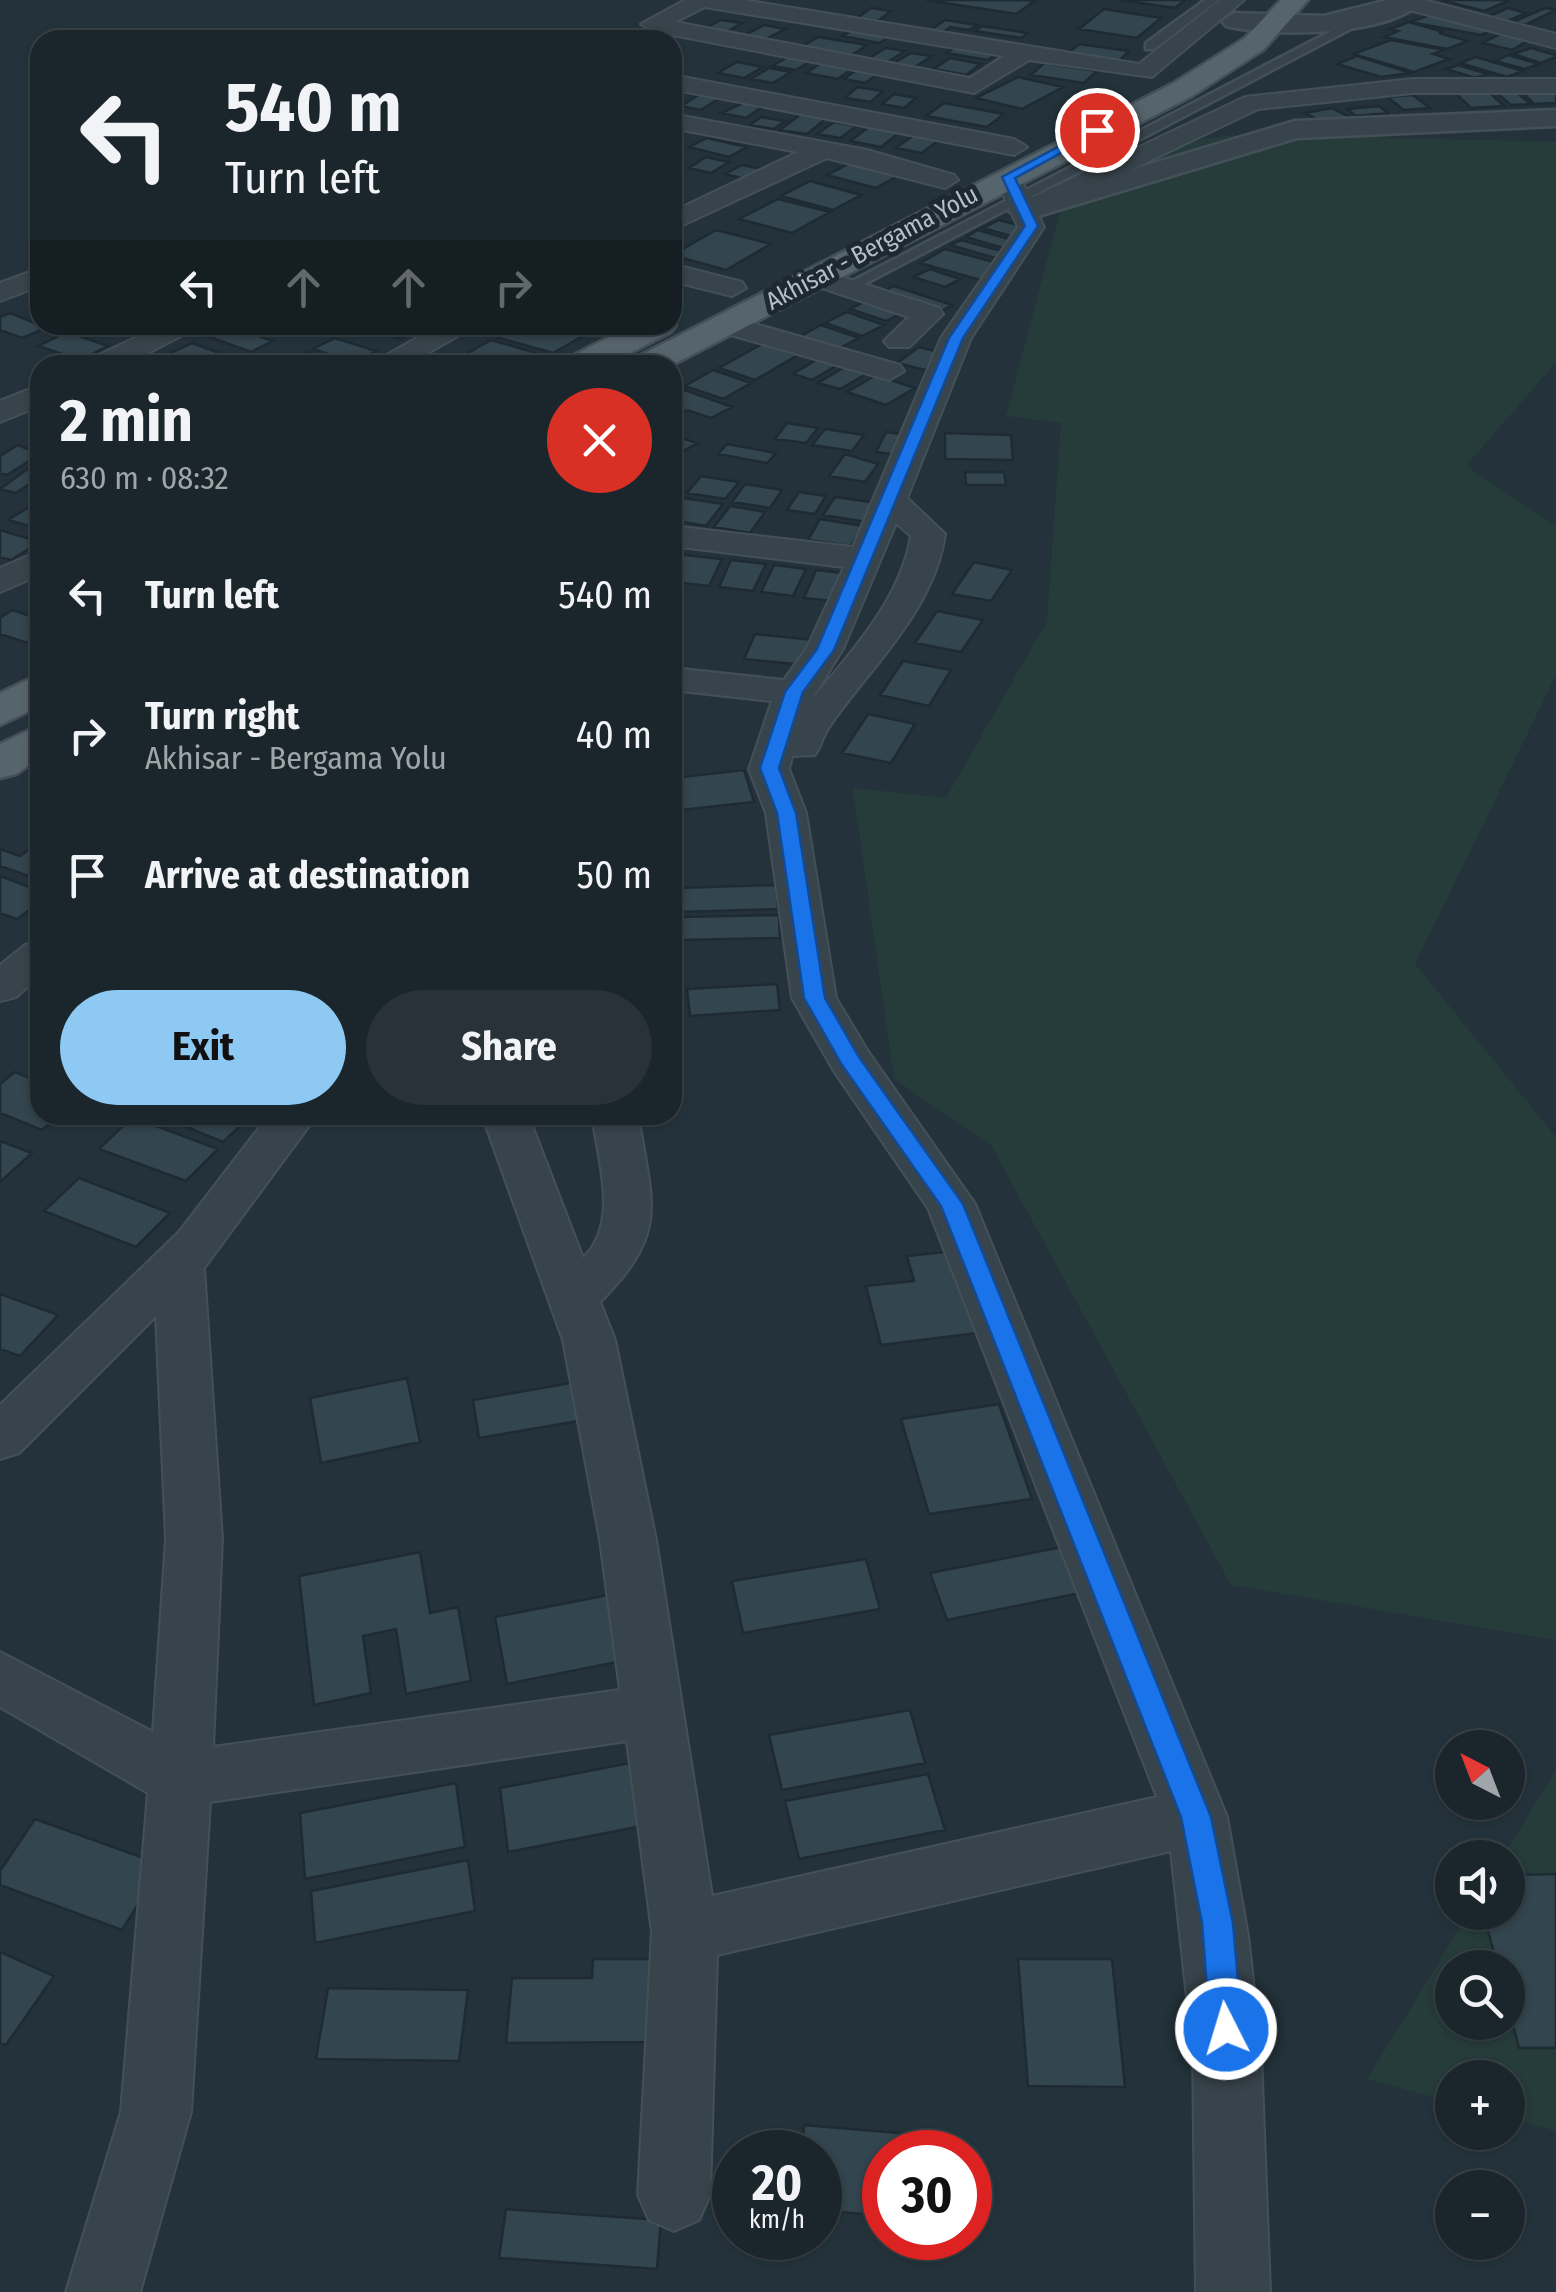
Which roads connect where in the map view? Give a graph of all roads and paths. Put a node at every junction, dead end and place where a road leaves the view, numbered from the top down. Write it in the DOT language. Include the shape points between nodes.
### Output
graph roads {
  1 [pos="703,0"];
  2 [pos="1212,0"];
  3 [pos="1378,0"];
  4 [pos="1408,1"];
  5 [pos="1263,9"];
  6 [pos="1356,22"];
  7 [pos="663,30"];
  8 [pos="682,37"];
  9 [pos="1556,41"];
  10 [pos="1140,45"];
  11 [pos="1176,50"];
  12 [pos="1020,55"];
  13 [pos="1556,58"];
  14 [pos="1510,83"];
  15 [pos="682,85"];
  16 [pos="1556,86"];
  17 [pos="1556,118"];
  18 [pos="682,123"];
  19 [pos="825,150"];
  20 [pos="946,180"];
  21 [pos="1016,183"];
  22 [pos="682,189"];
  23 [pos="721,199"];
  24 [pos="682,217"];
  25 [pos="682,275"];
  26 [pos="816,276"];
  27 [pos="30,280"];
  28 [pos="848,287"];
  29 [pos="732,288"];
  30 [pos="0,292"];
  31 [pos="682,313"];
  32 [pos="727,325"];
  33 [pos="166,335"];
  34 [pos="442,335"];
  35 [pos="639,335"];
  36 [pos="899,341"];
  37 [pos="122,355"];
  38 [pos="404,355"];
  39 [pos="600,355"];
  40 [pos="668,355"];
  41 [pos="888,371"];
  42 [pos="30,404"];
  43 [pos="11,424"];
  44 [pos="890,500"];
  45 [pos="682,537"];
  46 [pos="865,559"];
  47 [pos="30,566"];
  48 [pos="0,582"];
  49 [pos="682,681"];
  50 [pos="794,692"];
  51 [pos="30,693"];
  52 [pos="0,712"];
  53 [pos="30,744"];
  54 [pos="0,764"];
  55 [pos="786,813"];
  56 [pos="30,962"];
  57 [pos="0,987"];
  58 [pos="286,1125"];
  59 [pos="510,1125"];
  60 [pos="616,1125"];
  61 [pos="179,1262"];
  62 [pos="575,1296"];
  63 [pos="0,1438"];
  64 [pos="0,1677"];
  65 [pos="653,1711"];
  66 [pos="180,1779"];
  67 [pos="1196,1817"];
  68 [pos="684,1932"];
  69 [pos="674,2196"];
  70 [pos="103,2292"];
  71 [pos="1233,2292"];
  1 -- 7 [label="street" via="652,24"];
  1 -- 12 [label="street"];
  2 -- 10 [label="lane"];
  3 -- 5 [label="street" via="1348,12"];
  4 -- 6 [label="street"];
  4 -- 9 [label="street"];
  5 -- 6 [label="street"];
  5 -- 11 [label="street"];
  5 -- 21 [label="main road, Akhisar - Bergama Yolu" via="1254,44"];
  6 -- 21 [label="lane"];
  8 -- 12 [label="street" via="974,86"];
  10 -- 11 [label="street"];
  11 -- 12 [label="street" via="1144,72"];
  13 -- 14 [label="street"];
  14 -- 16 [label="street"];
  14 -- 21 [label="street" via="1254,102"];
  15 -- 21 [label="street"];
  17 -- 21 [label="street" via="1295,130"];
  18 -- 19 [label="street"];
  19 -- 20 [label="street"];
  19 -- 23 [label="street"];
  20 -- 21 [label="main road, Akhisar - Bergama Yolu"];
  20 -- 29 [label="main road, Akhisar - Bergama Yolu"];
  21 -- 26 [label="main road, Akhisar - Bergama Yolu"];
  21 -- 28 [label="lane"];
  21 -- 44 [label="street" via="1032,226 956,338"];
  22 -- 23 [label="street"];
  23 -- 24 [label="street"];
  25 -- 29 [label="street"];
  26 -- 28 [label="street"];
  26 -- 32 [label="main road, Akhisar - Bergama Yolu"];
  27 -- 30 [label="street"];
  28 -- 36 [label="street" via="929,314"];
  29 -- 31 [label="main road, Akhisar - Bergama Yolu"];
  32 -- 40 [label="main road, Akhisar - Bergama Yolu"];
  32 -- 41 [label="street"];
  33 -- 37 [label="street"];
  34 -- 38 [label="street"];
  35 -- 39 [label="main road, Akhisar - Bergama Yolu"];
  42 -- 43 [label="street"];
  44 -- 46 [label="street"];
  44 -- 55 [label="street" via="928,534 928,552 870,650 807,730"];
  45 -- 46 [label="street"];
  46 -- 50 [label="street" via="825,650"];
  47 -- 48 [label="street"];
  49 -- 50 [label="street"];
  50 -- 55 [label="street" via="769,768"];
  51 -- 52 [label="main road"];
  53 -- 54 [label="main road"];
  55 -- 67 [label="street" via="814,998 952,1204"];
  56 -- 57 [label="street"];
  58 -- 61 [label="street"];
  59 -- 62 [label="street"];
  60 -- 62 [label="street" via="630,1220 614,1258"];
  61 -- 63 [label="street"];
  61 -- 66 [label="street" via="194,1539"];
  62 -- 65 [label="street" via="628,1540"];
  64 -- 66 [label="street"];
  65 -- 66 [label="street"];
  65 -- 68 [label="street"];
  66 -- 70 [label="street" via="156,2112"];
  67 -- 68 [label="street"];
  67 -- 71 [label="street" via="1217,1923 1234,2135"];
  68 -- 69 [label="street"];
}
